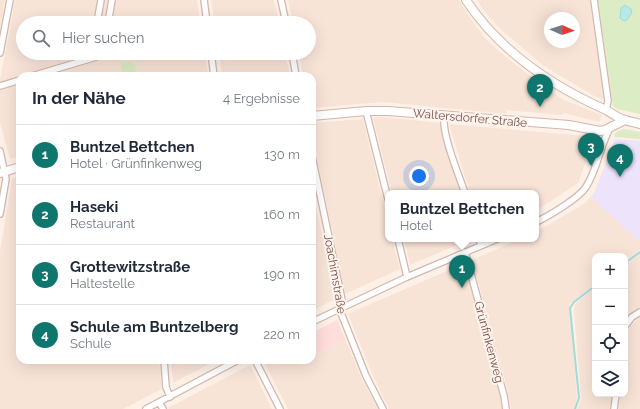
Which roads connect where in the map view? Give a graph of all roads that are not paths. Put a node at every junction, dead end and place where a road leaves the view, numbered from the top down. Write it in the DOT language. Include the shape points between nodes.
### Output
graph roads {
  1 [pos="10,0"];
  2 [pos="101,0"];
  3 [pos="112,0"];
  4 [pos="204,0"];
  5 [pos="281,0"];
  6 [pos="466,0"];
  7 [pos="594,0"];
  8 [pos="98,16"];
  9 [pos="109,16"];
  10 [pos="206,16"];
  11 [pos="284,16"];
  12 [pos="0,54"];
  13 [pos="86,60"];
  14 [pos="212,60"];
  15 [pos="293,60"];
  16 [pos="46,72"];
  17 [pos="213,72"];
  18 [pos="295,72"];
  19 [pos="16,81"];
  20 [pos="0,86"];
  21 [pos="606,110"];
  22 [pos="366,111"];
  23 [pos="316,116"];
  24 [pos="444,116"];
  25 [pos="625,120"];
  26 [pos="640,124"];
  27 [pos="611,126"];
  28 [pos="0,151"];
  29 [pos="16,168"];
  30 [pos="3,172"];
  31 [pos="316,175"];
  32 [pos="386,190"];
  33 [pos="464,190"];
  34 [pos="0,214"];
  35 [pos="539,220"];
  36 [pos="399,242"];
  37 [pos="480,242"];
  38 [pos="491,242"];
  39 [pos="482,246"];
  40 [pos="465,252"];
  41 [pos="407,277"];
  42 [pos="341,308"];
  43 [pos="640,312"];
  44 [pos="316,320"];
  45 [pos="626,325"];
  46 [pos="164,364"];
  47 [pos="231,364"];
  48 [pos="257,364"];
  49 [pos="170,397"];
  50 [pos="616,397"];
  51 [pos="159,402"];
  52 [pos="146,409"];
  53 [pos="162,409"];
  54 [pos="280,409"];
  55 [pos="383,409"];
  56 [pos="506,409"];
  57 [pos="614,409"];
  1 -- 12 [label="street"];
  2 -- 8 [label="street"];
  3 -- 9 [label="street"];
  4 -- 10 [label="street"];
  5 -- 11 [label="street"];
  6 -- 21 [label="street" via="487,29 527,63 566,91"];
  7 -- 21 [label="street" via="608,101"];
  13 -- 16 [label="street"];
  14 -- 17 [label="street"];
  15 -- 18 [label="street"];
  19 -- 20 [label="street"];
  21 -- 25 [label="street"];
  22 -- 23 [label="street, Waltersdorfer Straße"];
  22 -- 24 [label="street, Waltersdorfer Straße"];
  22 -- 32 [label="street"];
  24 -- 27 [label="street, Waltersdorfer Straße" via="569,125 600,131"];
  24 -- 33 [label="street" via="443,122"];
  25 -- 26 [label="street"];
  25 -- 27 [label="street, Waltersdorfer Straße"];
  27 -- 35 [label="street" via="584,190"];
  28 -- 30 [label="street"];
  29 -- 30 [label="street"];
  30 -- 34 [label="street" via="6,179"];
  31 -- 42 [label="street, Joachimstraße" via="342,300"];
  36 -- 41 [label="street"];
  37 -- 39 [label="street"];
  38 -- 39 [label="street"];
  39 -- 40 [label="street"];
  40 -- 41 [label="street"];
  40 -- 56 [label="street, Grünfinkenweg"];
  41 -- 42 [label="street"];
  42 -- 44 [label="street"];
  42 -- 55 [label="street, Joachimstraße" via="366,376"];
  43 -- 45 [label="street"];
  46 -- 49 [label="street" via="166,387"];
  47 -- 49 [label="street"];
  48 -- 54 [label="street"];
  49 -- 51 [label="street"];
  50 -- 57 [label="street"];
  51 -- 52 [label="street"];
  51 -- 53 [label="street"];
}
